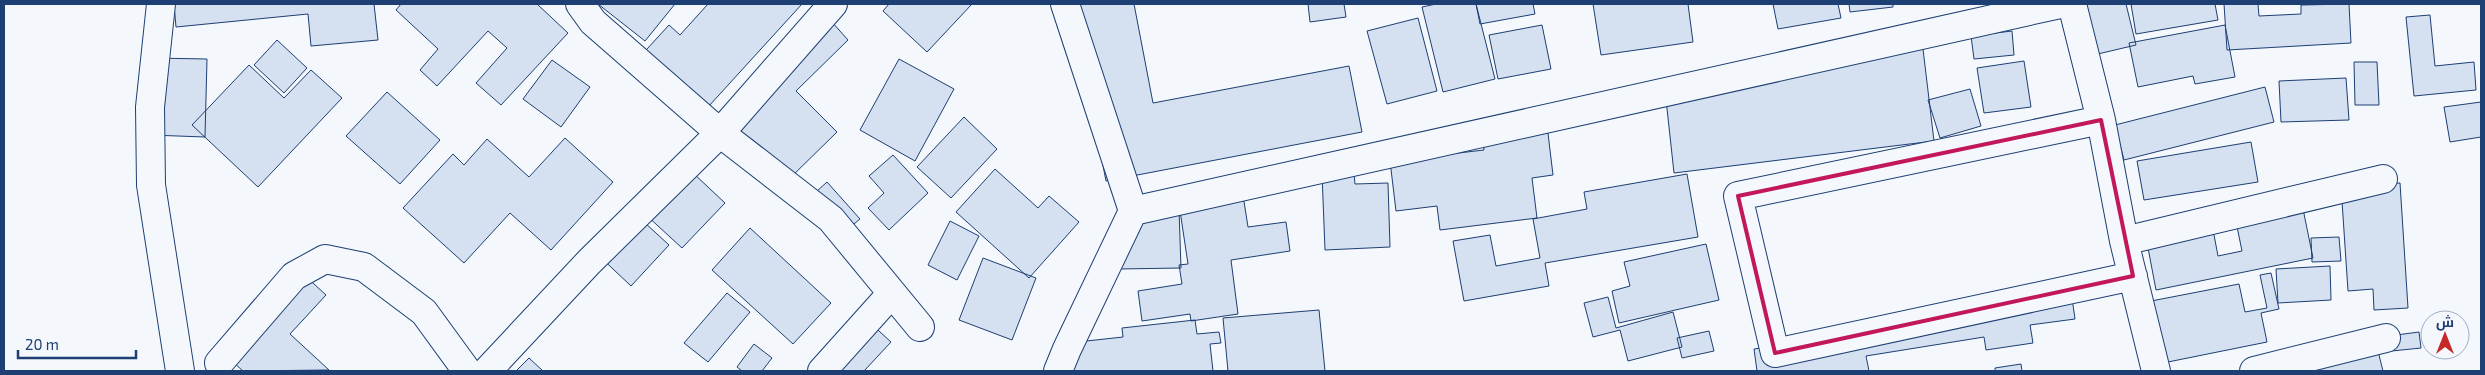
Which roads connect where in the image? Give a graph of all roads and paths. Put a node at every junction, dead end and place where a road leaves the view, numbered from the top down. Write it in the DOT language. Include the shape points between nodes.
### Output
graph roads {
  1 [pos="161,4"];
  2 [pos="580,4"];
  3 [pos="833,4"];
  4 [pos="1065,4"];
  5 [pos="2060,4"];
  6 [pos="2072,4"];
  7 [pos="2101,120"];
  8 [pos="720,133"];
  9 [pos="2383,179"];
  10 [pos="1133,211"];
  11 [pos="2124,241"];
  12 [pos="2133,276"];
  13 [pos="892,293"];
  14 [pos="920,326"];
  15 [pos="2386,338"];
  16 [pos="178,362"];
  17 [pos="224,367"];
  18 [pos="467,371"];
  19 [pos="487,371"];
  20 [pos="822,371"];
  21 [pos="1058,371"];
  22 [pos="2156,371"];
  23 [pos="2254,371"];
  1 -- 16 [label="street" via="150,107 152,185"];
  2 -- 8 [label="street" via="593,22"];
  3 -- 8 [label="street"];
  4 -- 10 [label="street"];
  5 -- 10 [label="street"];
  6 -- 7 [label="street"];
  7 -- 11 [label="street"];
  7 -- 12 [label="street" via="1738,196 1775,353"];
  8 -- 13 [label="street" via="831,219"];
  8 -- 19 [label="street" via="589,262"];
  9 -- 11 [label="street"];
  10 -- 21 [label="street"];
  11 -- 12 [label="street"];
  12 -- 22 [label="street"];
  13 -- 14 [label="street"];
  13 -- 20 [label="street"];
  15 -- 23 [label="street"];
  16 -- 17 [label="street"];
  17 -- 18 [label="street" via="294,276 325,259 364,267 424,312"];
}
